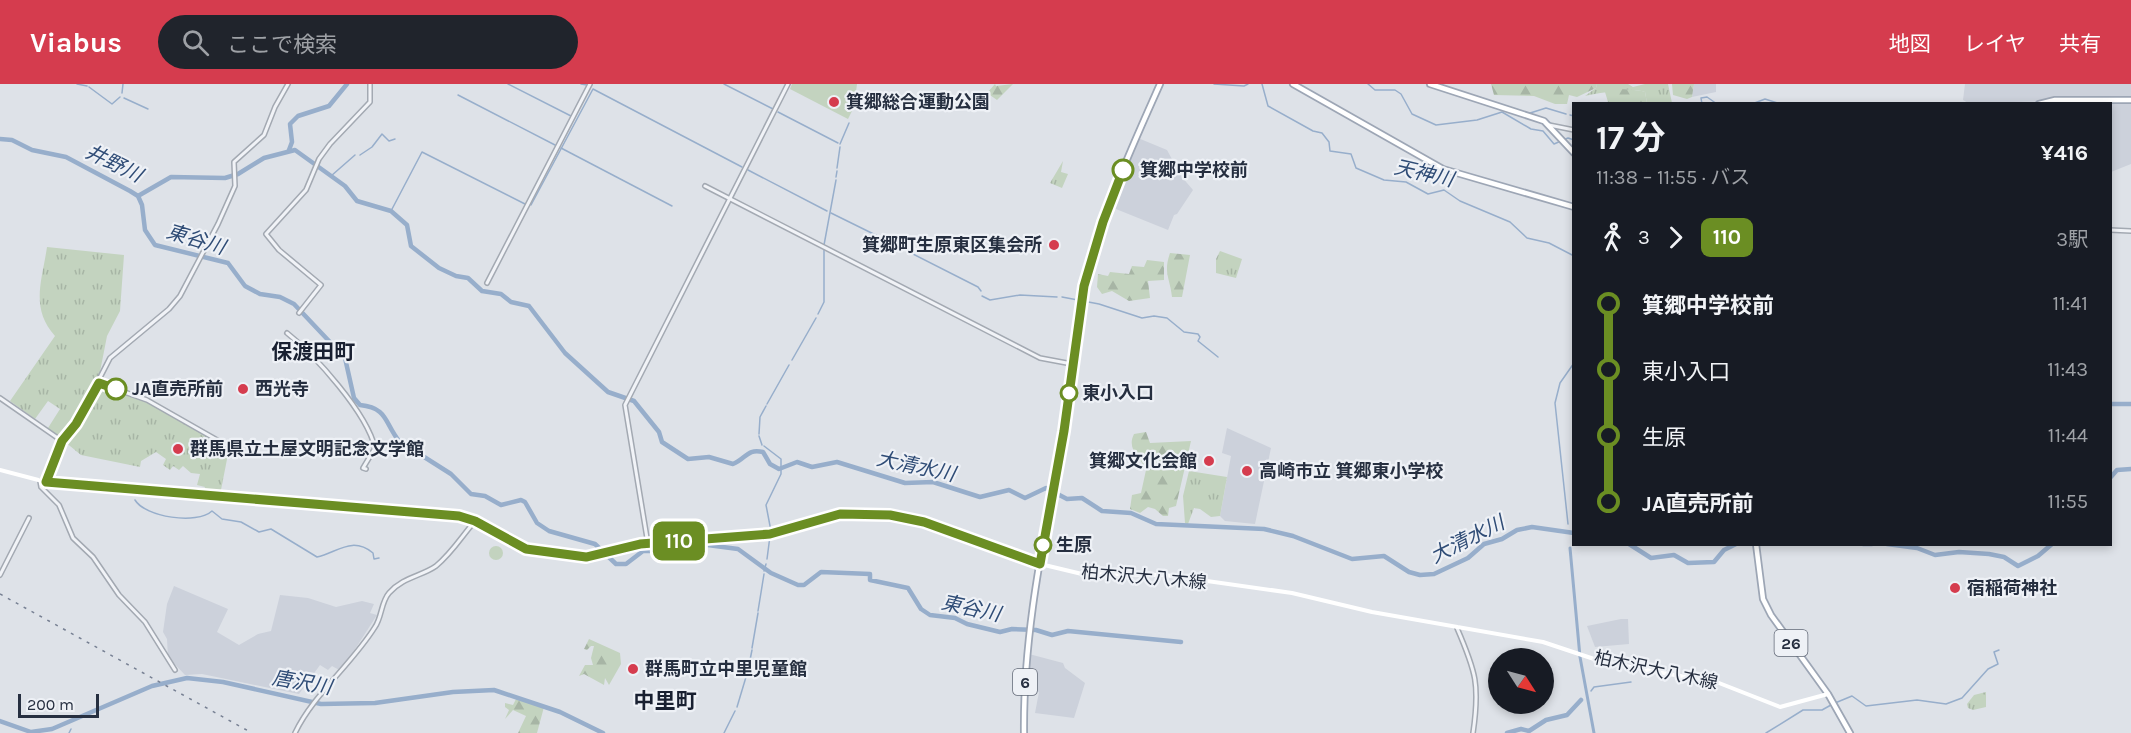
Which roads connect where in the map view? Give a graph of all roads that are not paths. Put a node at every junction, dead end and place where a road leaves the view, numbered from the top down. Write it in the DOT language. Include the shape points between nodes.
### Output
graph roads {
  1 [pos="288,84"];
  2 [pos="370,84"];
  3 [pos="590,84"];
  4 [pos="788,84"];
  5 [pos="1160,84"];
  6 [pos="1293,84"];
  7 [pos="1430,84"];
  8 [pos="2131,100"];
  9 [pos="2047,102"];
  10 [pos="2069,102"];
  11 [pos="2094,102"];
  12 [pos="1549,125"];
  13 [pos="1572,130"];
  14 [pos="1572,151"];
  15 [pos="705,186"];
  16 [pos="730,199"];
  17 [pos="1572,206"];
  18 [pos="2112,230"];
  19 [pos="2131,231"];
  20 [pos="488,283"];
  21 [pos="300,312"];
  22 [pos="287,333"];
  23 [pos="1073,365"];
  24 [pos="99,383"];
  25 [pos="0,398"];
  26 [pos="62,441"];
  27 [pos="233,449"];
  28 [pos="366,469"];
  29 [pos="0,470"];
  30 [pos="40,481"];
  31 [pos="46,482"];
  32 [pos="29,518"];
  33 [pos="475,521"];
  34 [pos="648,544"];
  35 [pos="1756,546"];
  36 [pos="1040,564"];
  37 [pos="0,575"];
  38 [pos="1457,628"];
  39 [pos="175,670"];
  40 [pos="1828,694"];
  41 [pos="296,733"];
  42 [pos="1024,733"];
  43 [pos="1473,733"];
  44 [pos="1850,733"];
  1 -- 24 [label="street" via="265,133 238,158 226,207 175,303 112,355"];
  2 -- 21 [label="street" via="370,102 330,144 306,190 266,234 321,285"];
  3 -- 20 [label="street"];
  4 -- 16 [label="street"];
  5 -- 23 [label="main road, 6" via="1104,221 1082,300"];
  6 -- 17 [label="main road" via="1435,166"];
  7 -- 12 [label="main road"];
  8 -- 11 [label="main road"];
  9 -- 10 [label="main road"];
  12 -- 13 [label="street"];
  12 -- 14 [label="main road"];
  15 -- 16 [label="street"];
  16 -- 23 [label="street" via="1040,358"];
  16 -- 34 [label="street" via="624,410"];
  18 -- 19 [label="street"];
  22 -- 28 [label="street" via="307,349 333,380 372,436 375,448 363,468"];
  23 -- 36 [label="main road, 6"];
  24 -- 26 [label="street"];
  24 -- 27 [label="street" via="147,400"];
  25 -- 26 [label="street"];
  26 -- 31 [label="street"];
  29 -- 30 [label="main road, 柏木沢大八木線"];
  30 -- 31 [label="main road, 柏木沢大八木線"];
  30 -- 39 [label="street" via="59,506 73,538 145,622"];
  31 -- 33 [label="main road, 柏木沢大八木線" via="452,515"];
  32 -- 37 [label="street"];
  33 -- 34 [label="main road, 柏木沢大八木線" via="526,549 575,557"];
  33 -- 41 [label="street" via="434,567 412,575 388,593 375,627 314,703"];
  34 -- 36 [label="main road, 柏木沢大八木線" via="770,534 840,514 890,515 924,522"];
  35 -- 40 [label="main road, 26" via="1763,599"];
  36 -- 38 [label="main road, 柏木沢大八木線" via="1083,574 1165,575 1292,593"];
  36 -- 42 [label="main road, 6" via="1029,629"];
  38 -- 40 [label="main road, 柏木沢大八木線" via="1543,642 1609,663 1719,683 1780,707"];
  38 -- 43 [label="street" via="1476,675"];
  40 -- 44 [label="main road, 26"];
}
